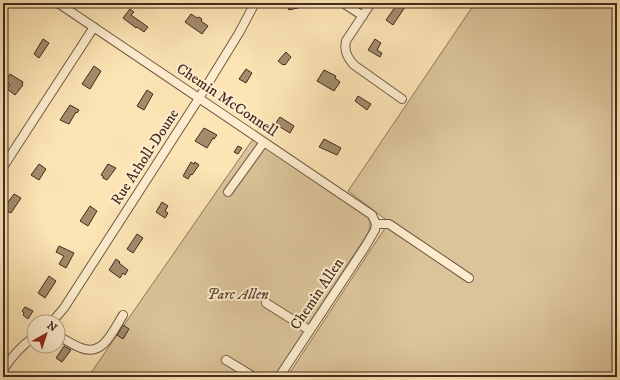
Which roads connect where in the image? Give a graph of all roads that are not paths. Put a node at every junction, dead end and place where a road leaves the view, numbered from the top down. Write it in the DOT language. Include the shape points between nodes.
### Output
graph roads {
  1 [pos="58,3"];
  2 [pos="254,3"];
  3 [pos="343,3"];
  4 [pos="371,3"];
  5 [pos="363,16"];
  6 [pos="94,27"];
  7 [pos="199,98"];
  8 [pos="402,99"];
  9 [pos="264,142"];
  10 [pos="3,167"];
  11 [pos="228,192"];
  12 [pos="376,224"];
  13 [pos="469,278"];
  14 [pos="266,303"];
  15 [pos="59,314"];
  16 [pos="123,315"];
  17 [pos="309,330"];
  18 [pos="66,340"];
  19 [pos="26,343"];
  20 [pos="226,360"];
  21 [pos="3,370"];
  22 [pos="254,377"];
  23 [pos="278,377"];
  1 -- 6 [label="street, Chemin McConnell"];
  2 -- 7 [label="street, Rue Atholl-Doune" via="239,33"];
  3 -- 5 [label="street"];
  4 -- 5 [label="street"];
  5 -- 8 [label="street" via="346,41 349,59 360,70"];
  6 -- 7 [label="street, Chemin McConnell"];
  6 -- 10 [label="street"];
  7 -- 9 [label="street, Chemin McConnell"];
  7 -- 15 [label="street, Rue Atholl-Doune"];
  9 -- 11 [label="street"];
  9 -- 12 [label="street, Chemin McConnell" via="372,215"];
  12 -- 13 [label="street" via="389,224"];
  12 -- 17 [label="street, Chemin Allen" via="365,247"];
  14 -- 17 [label="street"];
  16 -- 18 [label="street" via="98,349 91,351"];
  17 -- 23 [label="street, Chemin Allen"];
  19 -- 21 [label="street" via="12,356"];
  20 -- 22 [label="street"];
}
